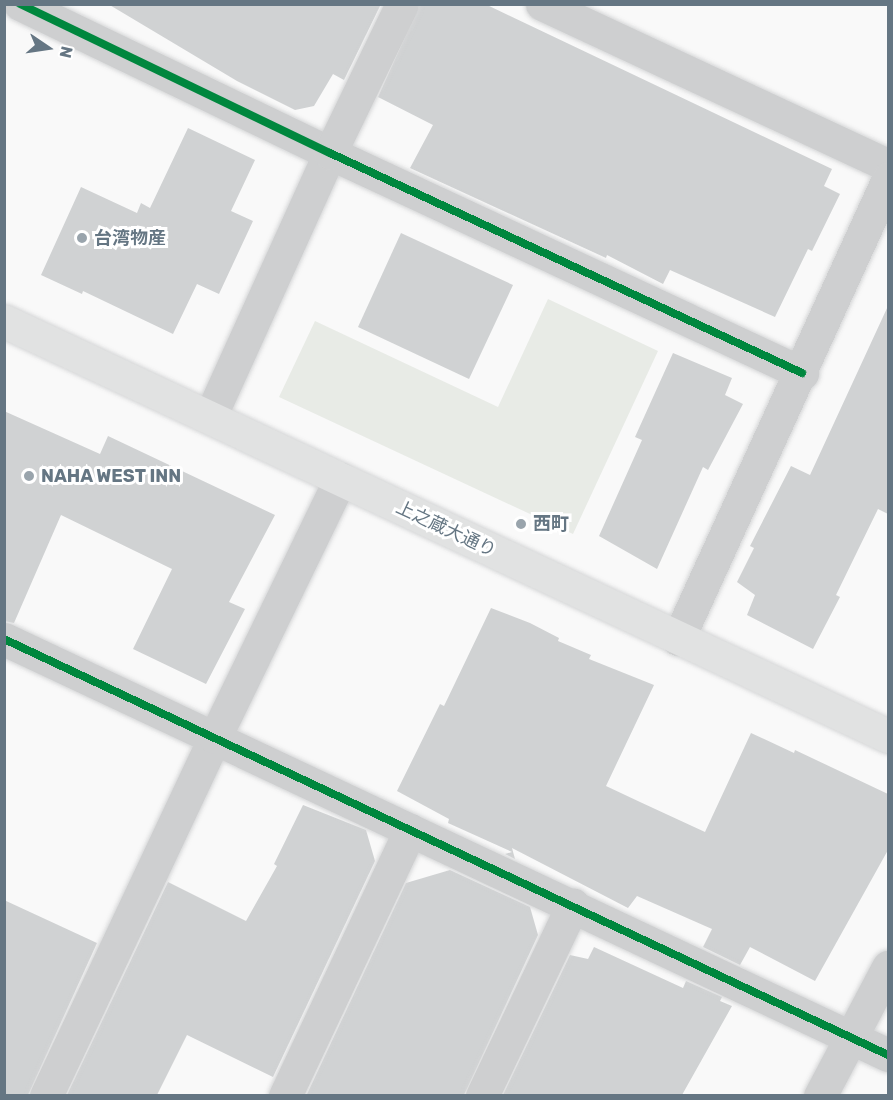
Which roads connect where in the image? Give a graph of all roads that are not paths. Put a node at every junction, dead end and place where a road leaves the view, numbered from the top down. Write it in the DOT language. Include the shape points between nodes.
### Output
graph roads {
  1 [pos="20,4"];
  2 [pos="402,4"];
  3 [pos="542,4"];
  4 [pos="330,153"];
  5 [pos="888,165"];
  6 [pos="888,179"];
  7 [pos="4,321"];
  8 [pos="802,373"];
  9 [pos="210,417"];
  10 [pos="340,479"];
  11 [pos="678,639"];
  12 [pos="5,641"];
  13 [pos="888,736"];
  14 [pos="214,737"];
  15 [pos="410,830"];
  16 [pos="573,904"];
  17 [pos="888,967"];
  18 [pos="850,1039"];
  19 [pos="888,1055"];
  20 [pos="46,1095"];
  21 [pos="285,1095"];
  22 [pos="482,1095"];
  23 [pos="820,1095"];
  1 -- 4 [label="street"];
  2 -- 4 [label="street"];
  3 -- 5 [label="street"];
  4 -- 8 [label="street"];
  4 -- 9 [label="street"];
  6 -- 8 [label="street"];
  7 -- 9 [label="main road, 上之蔵大通り"];
  8 -- 11 [label="street"];
  9 -- 10 [label="main road, 上之蔵大通り"];
  10 -- 11 [label="main road, 上之蔵大通り"];
  10 -- 14 [label="street"];
  11 -- 13 [label="main road, 上之蔵大通り"];
  12 -- 14 [label="street"];
  14 -- 15 [label="street"];
  14 -- 20 [label="street"];
  15 -- 16 [label="street"];
  15 -- 21 [label="street"];
  16 -- 18 [label="street"];
  16 -- 22 [label="street"];
  17 -- 18 [label="street"];
  18 -- 19 [label="street"];
  18 -- 23 [label="street"];
}
